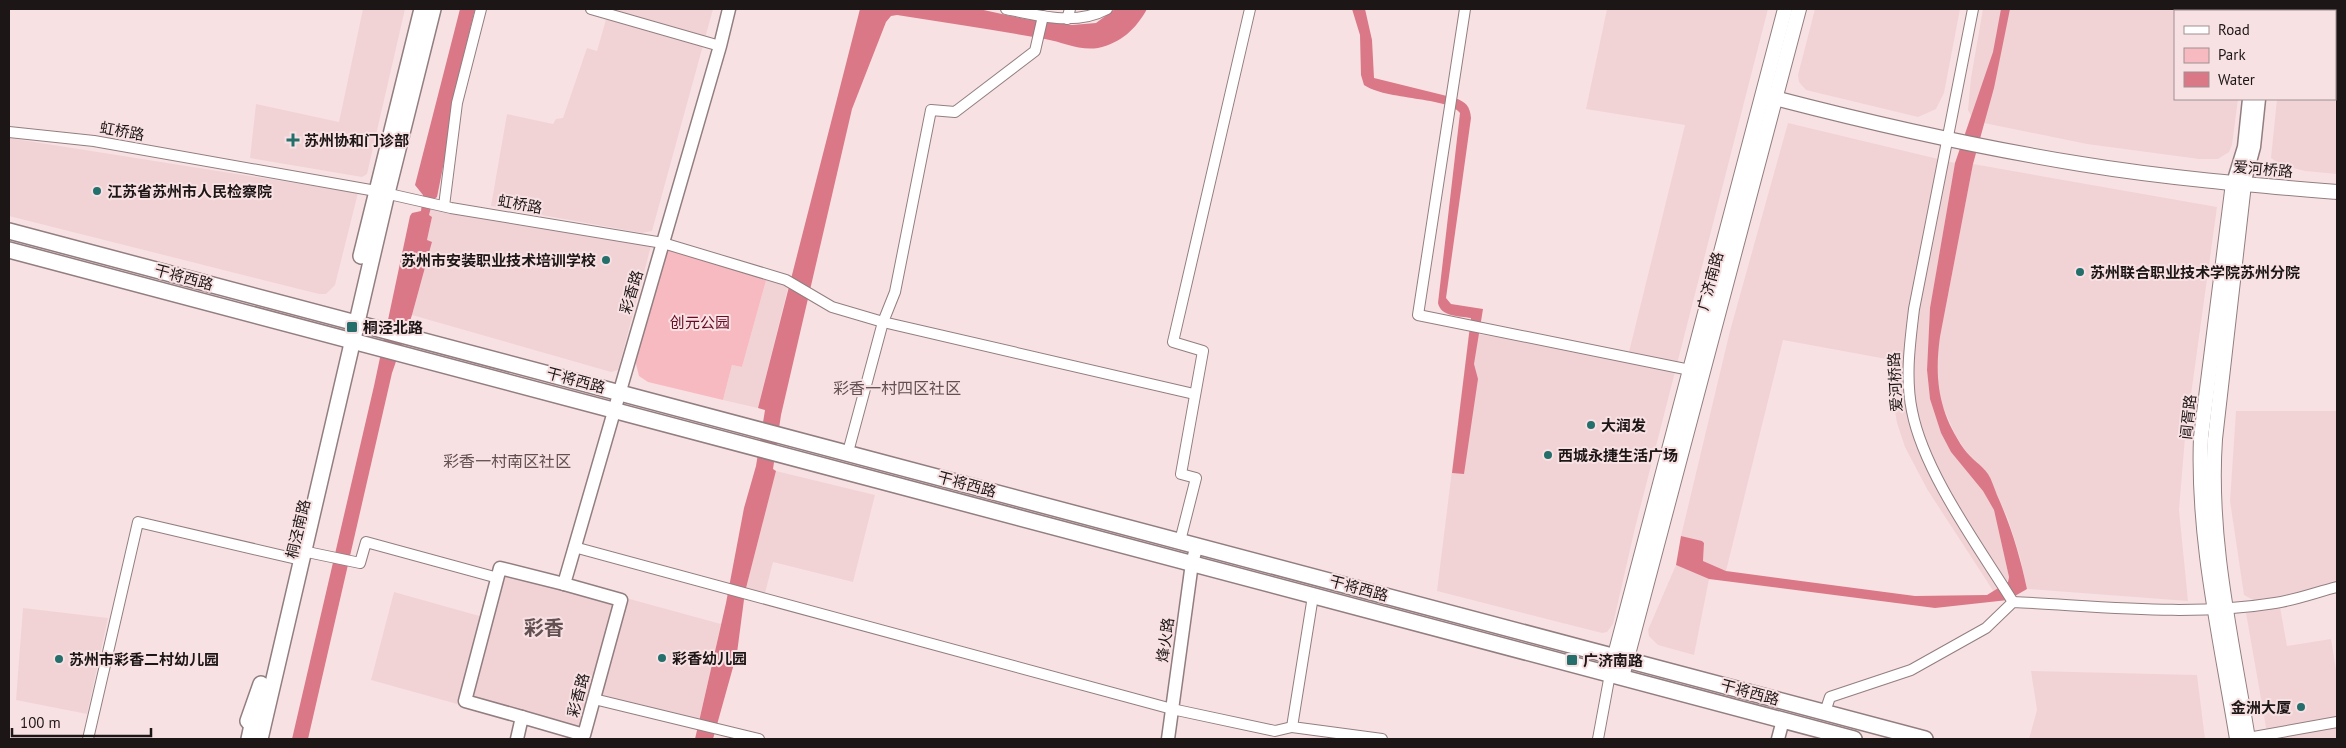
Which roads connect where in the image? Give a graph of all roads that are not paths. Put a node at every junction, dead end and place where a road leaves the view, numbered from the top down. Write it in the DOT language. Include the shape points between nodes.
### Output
graph roads {
  1 [pos="422,9"];
  2 [pos="433,9"];
  3 [pos="481,9"];
  4 [pos="591,9"];
  5 [pos="728,9"];
  6 [pos="1006,9"];
  7 [pos="1107,9"];
  8 [pos="1250,9"];
  9 [pos="1465,9"];
  10 [pos="1785,9"];
  11 [pos="1798,9"];
  12 [pos="1974,9"];
  13 [pos="1069,14"];
  14 [pos="1043,18"];
  15 [pos="720,46"];
  16 [pos="1769,96"];
  17 [pos="2249,100"];
  18 [pos="2260,100"];
  19 [pos="9,132"];
  20 [pos="1952,139"];
  21 [pos="2238,184"];
  22 [pos="381,192"];
  23 [pos="2337,192"];
  24 [pos="444,206"];
  25 [pos="9,230"];
  26 [pos="662,243"];
  27 [pos="9,250"];
  28 [pos="352,321"];
  29 [pos="883,322"];
  30 [pos="347,339"];
  31 [pos="1690,370"];
  32 [pos="619,392"];
  33 [pos="1194,394"];
  34 [pos="614,410"];
  35 [pos="848,452"];
  36 [pos="1180,541"];
  37 [pos="1197,545"];
  38 [pos="574,547"];
  39 [pos="297,554"];
  40 [pos="1192,563"];
  41 [pos="498,578"];
  42 [pos="564,584"];
  43 [pos="2337,586"];
  44 [pos="1313,596"];
  45 [pos="2012,601"];
  46 [pos="2222,609"];
  47 [pos="1621,657"];
  48 [pos="1616,676"];
  49 [pos="266,686"];
  50 [pos="594,699"];
  51 [pos="1172,709"];
  52 [pos="1825,712"];
  53 [pos="522,717"];
  54 [pos="1783,720"];
  55 [pos="2337,722"];
  56 [pos="1292,727"];
  57 [pos="1890,735"];
  58 [pos="88,739"];
  59 [pos="242,739"];
  60 [pos="249,739"];
  61 [pos="260,739"];
  62 [pos="267,739"];
  63 [pos="517,739"];
  64 [pos="759,739"];
  65 [pos="1168,739"];
  66 [pos="1382,739"];
  67 [pos="1598,739"];
  68 [pos="1778,739"];
  69 [pos="1854,739"];
  70 [pos="1925,739"];
  71 [pos="2244,739"];
  1 -- 22 [label="main road"];
  2 -- 22 [label="main road"];
  3 -- 24 [label="street" via="457,103"];
  4 -- 15 [label="street"];
  5 -- 15 [label="street, 彩香路"];
  6 -- 14 [label="street"];
  7 -- 13 [label="street" via="1094,16"];
  8 -- 33 [label="street" via="1173,342 1203,351"];
  9 -- 31 [label="street" via="1418,314"];
  10 -- 16 [label="main road, 广济南路"];
  11 -- 16 [label="main road, 广济南路"];
  12 -- 20 [label="street, 爱河桥路"];
  13 -- 14 [label="street"];
  14 -- 29 [label="street" via="1035,51 955,112 931,110 895,292"];
  15 -- 26 [label="street, 彩香路"];
  16 -- 20 [label="main road, 爱河桥路"];
  16 -- 31 [label="main road, 广济南路"];
  16 -- 47 [label="main road, 广济南路"];
  17 -- 21 [label="street, 阊胥路"];
  18 -- 21 [label="street, 阊胥路" via="2254,147"];
  19 -- 22 [label="street, 虹桥路" via="94,141"];
  20 -- 21 [label="main road, 爱河桥路" via="2090,166"];
  20 -- 45 [label="street, 爱河桥路" via="1914,309 1909,394 1925,453"];
  21 -- 23 [label="main road, 爱河桥路"];
  21 -- 46 [label="main road, 阊胥路" via="2213,461"];
  22 -- 24 [label="street, 虹桥路"];
  22 -- 28 [label="main road"];
  24 -- 26 [label="street, 虹桥路"];
  25 -- 28 [label="main road, 干将西路"];
  26 -- 29 [label="street, 虹桥路" via="786,280 832,307"];
  26 -- 32 [label="street, 彩香路"];
  27 -- 30 [label="main road, 干将西路"];
  28 -- 30 [label="main road, 桐泾南路"];
  28 -- 32 [label="main road, 干将西路"];
  29 -- 33 [label="street, 虹桥路"];
  29 -- 35 [label="street"];
  30 -- 34 [label="main road, 干将西路"];
  30 -- 39 [label="main road, 桐泾南路"];
  31 -- 47 [label="main road, 广济南路"];
  32 -- 34 [label="street, 彩香路"];
  32 -- 35 [label="main road, 干将西路"];
  33 -- 36 [label="street" via="1181,474 1196,478"];
  34 -- 38 [label="street, 彩香路"];
  34 -- 40 [label="main road, 干将西路"];
  35 -- 36 [label="main road, 干将西路"];
  36 -- 37 [label="main road, 干将西路"];
  37 -- 40 [label="street, 烽火路"];
  37 -- 47 [label="main road, 干将西路"];
  38 -- 42 [label="street, 彩香路"];
  38 -- 51 [label="street"];
  39 -- 41 [label="street" via="360,563 366,542"];
  39 -- 49 [label="main road, 桐泾南路"];
  39 -- 58 [label="street" via="138,522"];
  40 -- 44 [label="main road, 干将西路"];
  40 -- 51 [label="street, 烽火路"];
  41 -- 42 [label="street, 彩香路" via="500,568"];
  41 -- 53 [label="street, 彩香路" via="465,701"];
  42 -- 50 [label="street, 彩香路" via="620,600"];
  43 -- 46 [label="street" via="2276,603"];
  44 -- 48 [label="main road, 干将西路"];
  44 -- 56 [label="street"];
  45 -- 46 [label="street" via="2153,609"];
  45 -- 52 [label="street" via="1986,628 1911,670 1830,697"];
  46 -- 71 [label="main road, 阊胥路"];
  47 -- 48 [label="main road, 广济南路"];
  47 -- 52 [label="main road, 干将西路"];
  48 -- 54 [label="main road, 干将西路"];
  48 -- 67 [label="street"];
  49 -- 59 [label="main road"];
  49 -- 60 [label="main road, 桐泾南路"];
  49 -- 61 [label="main road, 桐泾南路"];
  49 -- 62 [label="main road"];
  50 -- 53 [label="street, 彩香路" via="584,735"];
  50 -- 64 [label="street"];
  51 -- 56 [label="street" via="1275,731"];
  51 -- 65 [label="street, 烽火路"];
  52 -- 57 [label="main road, 干将西路"];
  53 -- 63 [label="street"];
  54 -- 68 [label="street"];
  54 -- 69 [label="main road, 干将西路"];
  55 -- 71 [label="street"];
  56 -- 66 [label="street"];
  57 -- 70 [label="main road, 干将西路"];
}
